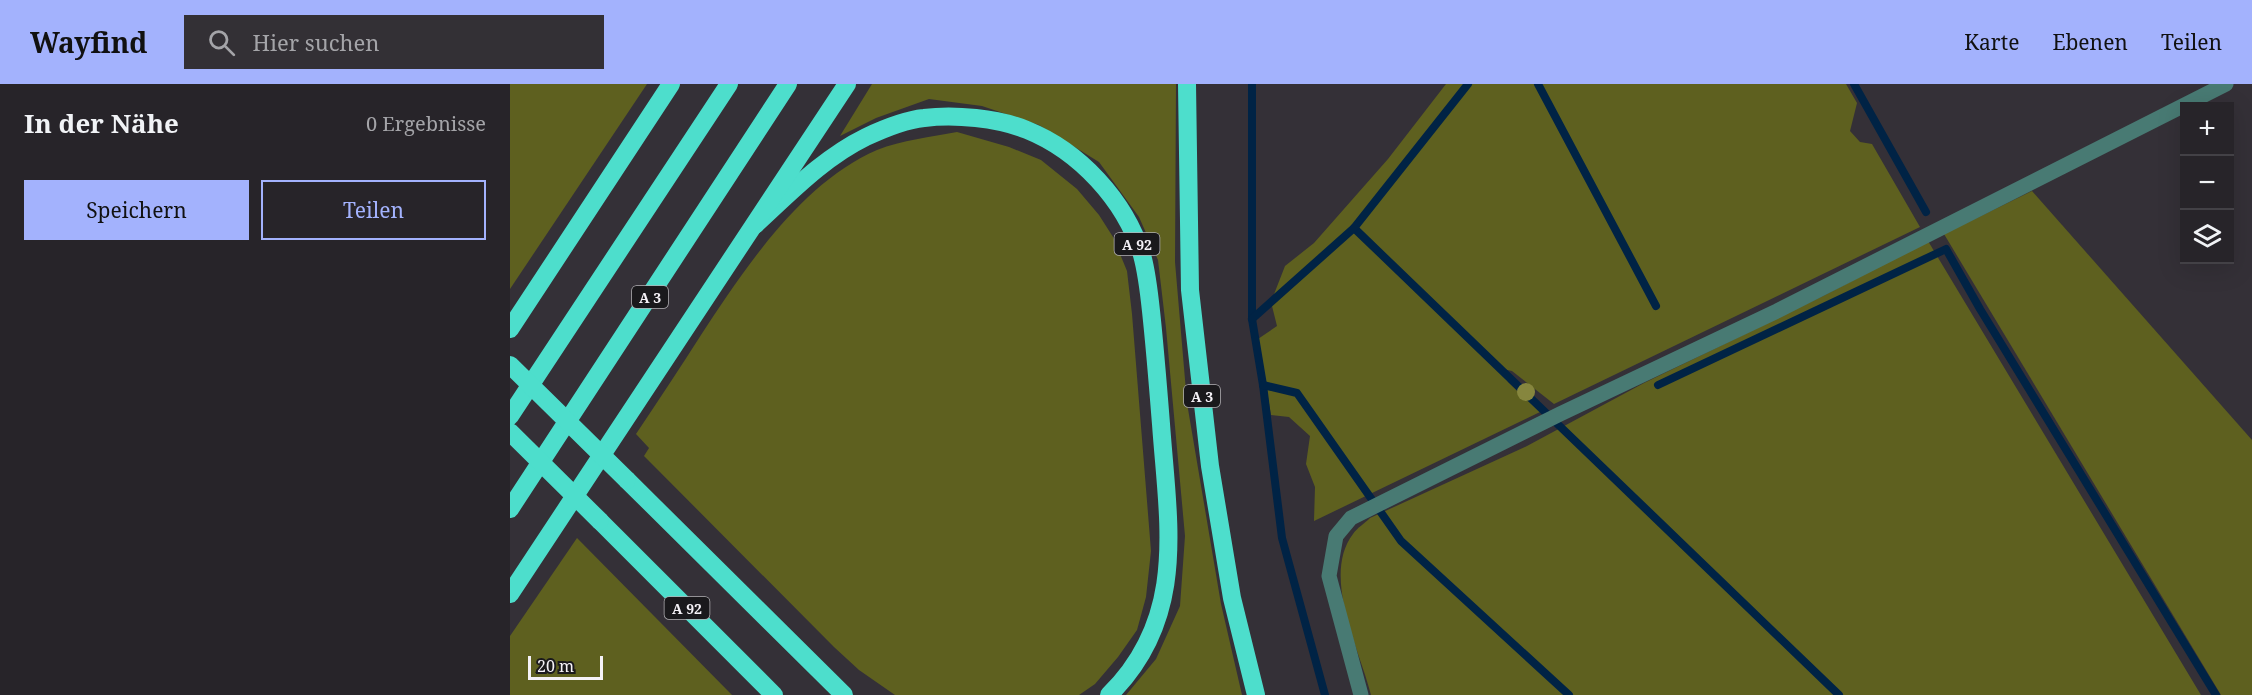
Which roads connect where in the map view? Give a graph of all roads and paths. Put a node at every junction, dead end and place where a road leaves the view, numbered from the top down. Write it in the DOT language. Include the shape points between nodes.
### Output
graph roads {
  1 [pos="671,84"];
  2 [pos="729,84"];
  3 [pos="788,84"];
  4 [pos="847,84"];
  5 [pos="1187,84"];
  6 [pos="2226,84"];
  7 [pos="755,225"];
  8 [pos="510,329"];
  9 [pos="510,365"];
  10 [pos="510,416"];
  11 [pos="510,432"];
  12 [pos="510,509"];
  13 [pos="510,594"];
  14 [pos="774,695"];
  15 [pos="844,695"];
  16 [pos="1109,695"];
  17 [pos="1256,695"];
  18 [pos="1361,695"];
  1 -- 8 [label="highway"];
  2 -- 10 [label="highway"];
  3 -- 12 [label="highway, A 3"];
  4 -- 7 [label="highway"];
  5 -- 17 [label="highway, A 3" via="1190,291 1210,466 1232,598"];
  6 -- 18 [label="lane" via="1777,311 1351,518 1336,536 1329,576"];
  7 -- 13 [label="highway"];
  7 -- 16 [label="highway, A 92" via="835,155 867,137 922,118 953,116 1026,129 1070,155 1106,189 1134,235 1147,278 1169,531 1169,564 1162,604 1149,643"];
  9 -- 15 [label="highway, bridge"];
  11 -- 14 [label="highway, A 92, bridge"];
}
